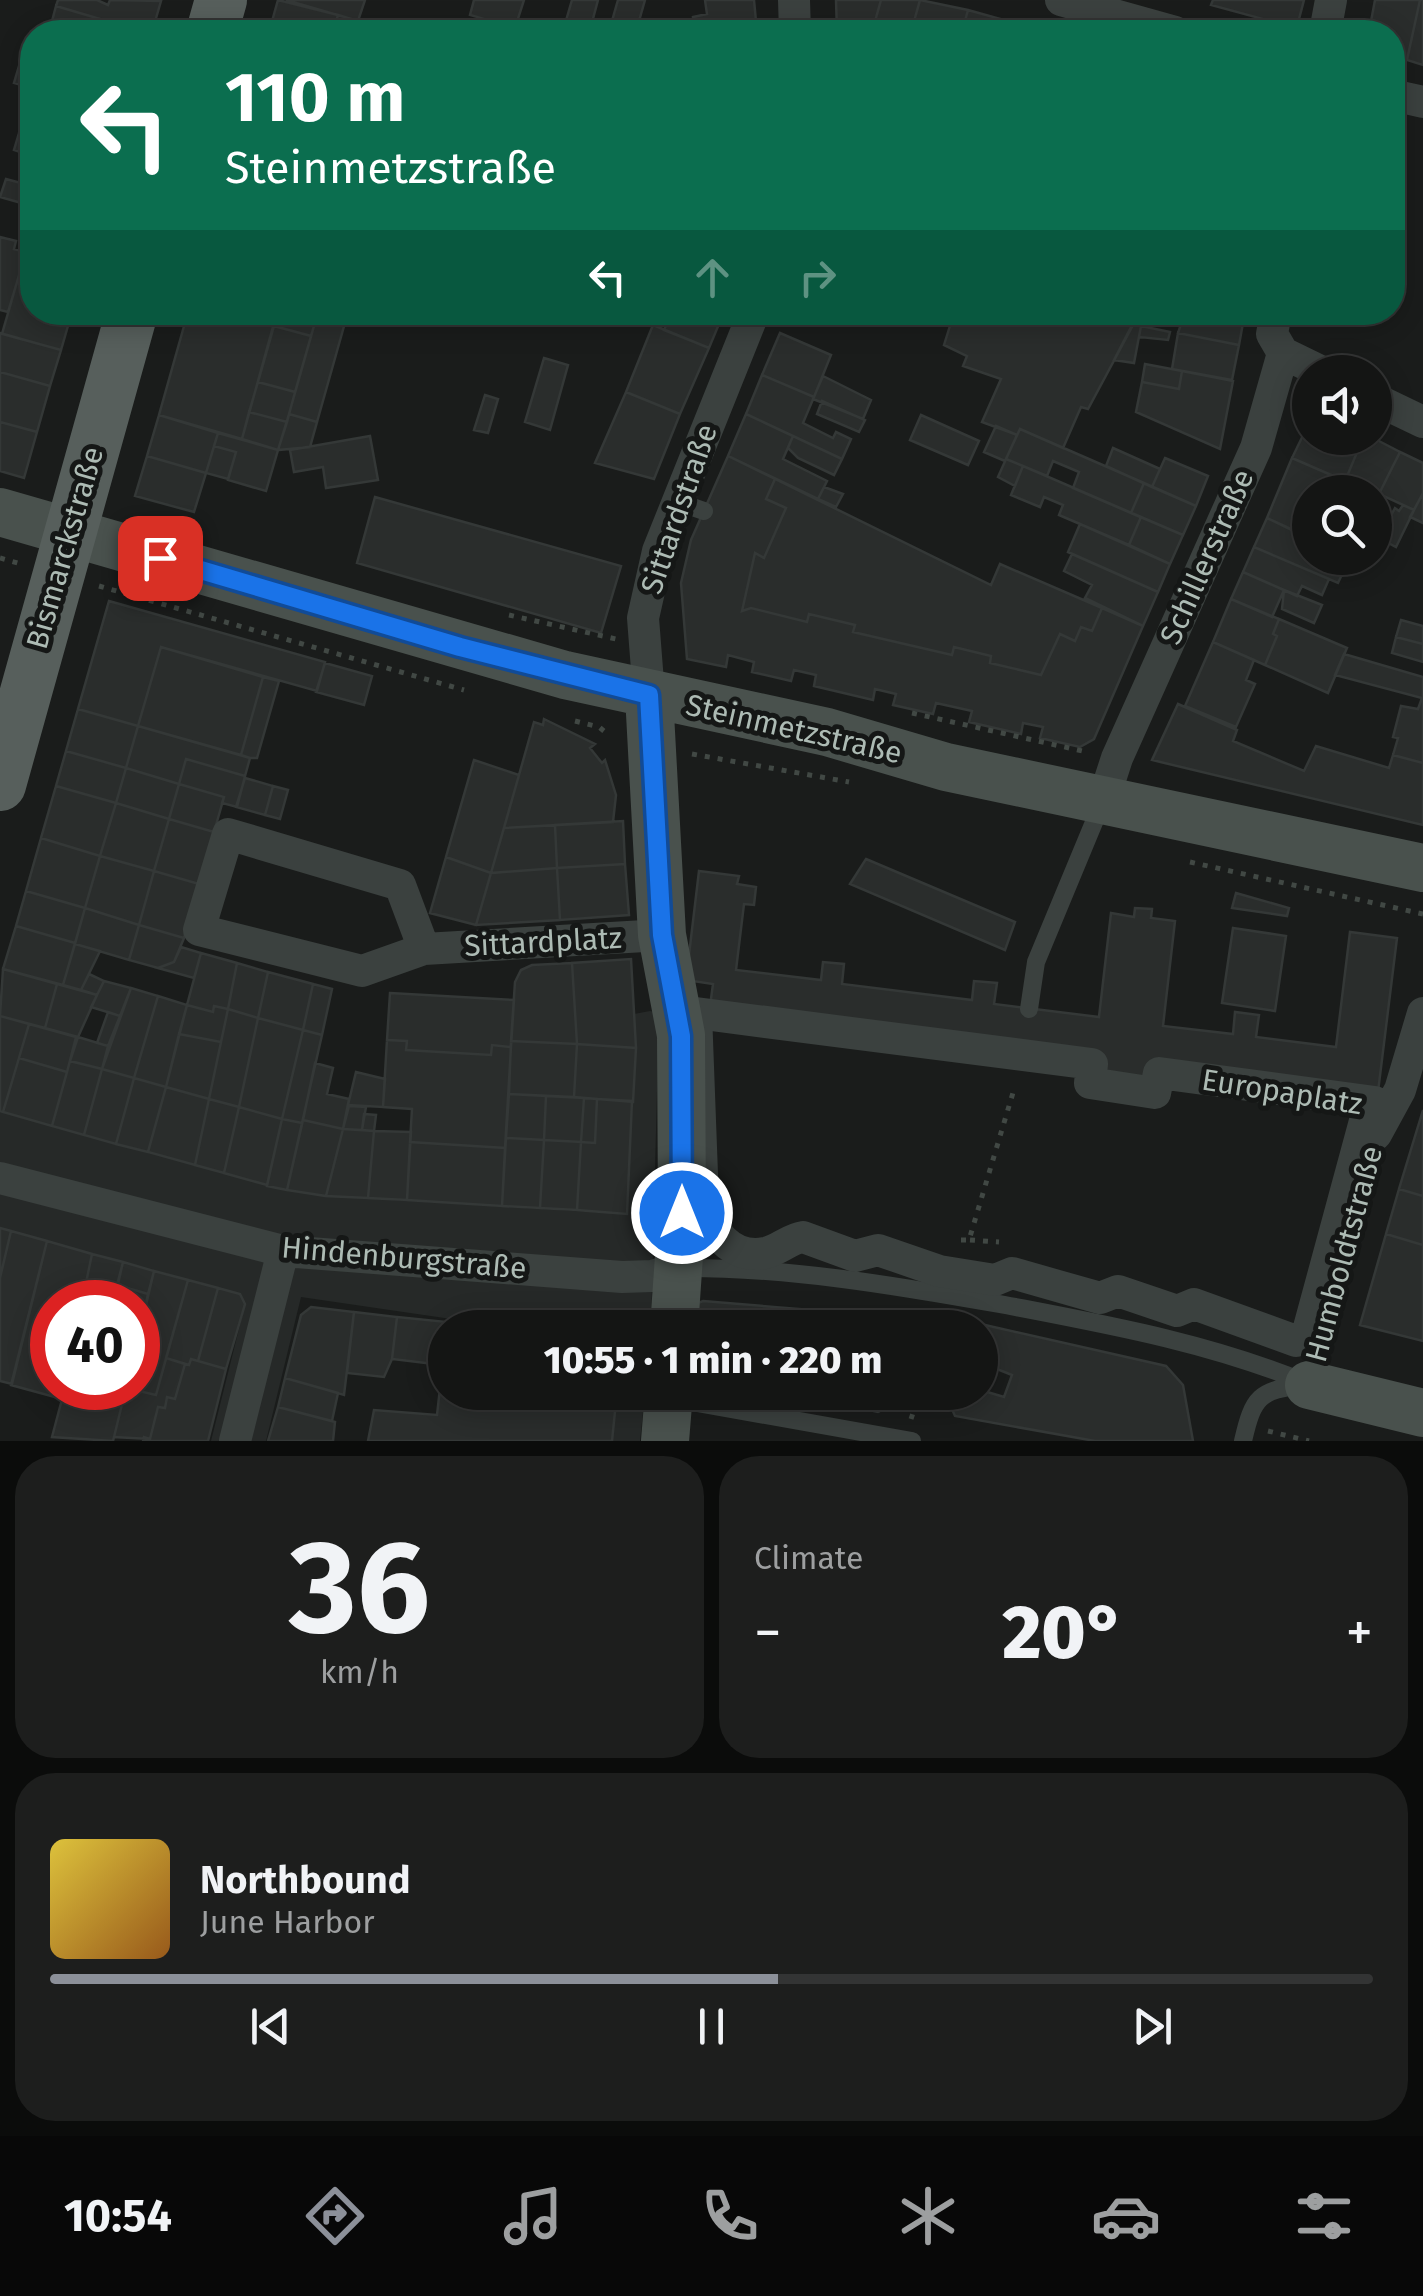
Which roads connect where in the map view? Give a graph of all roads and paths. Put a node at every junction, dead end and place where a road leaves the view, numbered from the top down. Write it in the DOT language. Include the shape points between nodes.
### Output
graph roads {
  1 [pos="1061,0"];
  2 [pos="1133,20"];
  3 [pos="128,325"];
  4 [pos="750,325"];
  5 [pos="1274,325"];
  6 [pos="1283,353"];
  7 [pos="1292,357"];
  8 [pos="1392,406"];
  9 [pos="1423,422"];
  10 [pos="0,512"];
  11 [pos="70,531"];
  12 [pos="505,614"];
  13 [pos="643,646"];
  14 [pos="649,695"];
  15 [pos="897,710"];
  16 [pos="1110,778"];
  17 [pos="0,785"];
  18 [pos="1423,868"];
  19 [pos="662,935"];
  20 [pos="424,949"];
  21 [pos="1029,1008"];
  22 [pos="1423,1013"];
  23 [pos="1025,1055"];
  24 [pos="0,1178"];
  25 [pos="969,1240"];
  26 [pos="284,1250"];
  27 [pos="699,1268"];
  28 [pos="682,1310"];
  29 [pos="1310,1384"];
  30 [pos="667,1410"];
  31 [pos="1423,1412"];
  32 [pos="235,1441"];
  33 [pos="912,1441"];
  34 [pos="1243,1441"];
  35 [pos="1274,1441"];
  36 [pos="1309,1441"];
  1 -- 2 [label="street"];
  3 -- 11 [label="main road, Bismarckstraße"];
  4 -- 13 [label="street, Sittardstraße" via="643,618"];
  5 -- 6 [label="street, Schillerstraße"];
  6 -- 7 [label="street"];
  6 -- 16 [label="street, Schillerstraße" via="1256,448"];
  8 -- 9 [label="street"];
  10 -- 11 [label="main road, Steinmetzstraße"];
  11 -- 14 [label="main road, Steinmetzstraße" via="460,647"];
  11 -- 17 [label="main road, Bismarckstraße"];
  12 -- 13 [label="path"];
  13 -- 14 [label="street, Sittardstraße"];
  14 -- 16 [label="main road, Steinmetzstraße" via="827,732 946,767"];
  14 -- 19 [label="main road, Sittardstraße"];
  15 -- 16 [label="path"];
  16 -- 18 [label="main road, Steinmetzstraße"];
  16 -- 21 [label="lane" via="1036,962"];
  19 -- 20 [label="street, Sittardplatz"];
  19 -- 27 [label="main road, Sittardstraße" via="681,1036 682,1190"];
  20 -- 20 [label="street, Sittardplatz" via="362,972 199,930 228,834 400,884"];
  22 -- 29 [label="street, Humboldtstraße" via="1400,1090 1372,1141"];
  23 -- 23 [label="street, Europaplatz" via="1092,1064 1090,1083 1155,1093 1159,1073 1375,1102 1304,1338 1296,1341 1200,1305 1177,1311 1118,1290 1100,1298 1012,1273 995,1280 940,1271 881,1250 860,1258 803,1238 764,1254 744,1251 725,1243 707,1223 696,1013"];
  23 -- 25 [label="path"];
  24 -- 26 [label="street, Hindenburgstraße"];
  26 -- 27 [label="street, Hindenburgstraße" via="622,1277"];
  26 -- 32 [label="street"];
  27 -- 28 [label="main road"];
  27 -- 29 [label="lane" via="912,1288 1137,1329"];
  29 -- 31 [label="main road"];
  29 -- 34 [label="lane" via="1260,1396"];
  30 -- 33 [label="lane"];
  35 -- 36 [label="path" via="1277,1434"];
}
